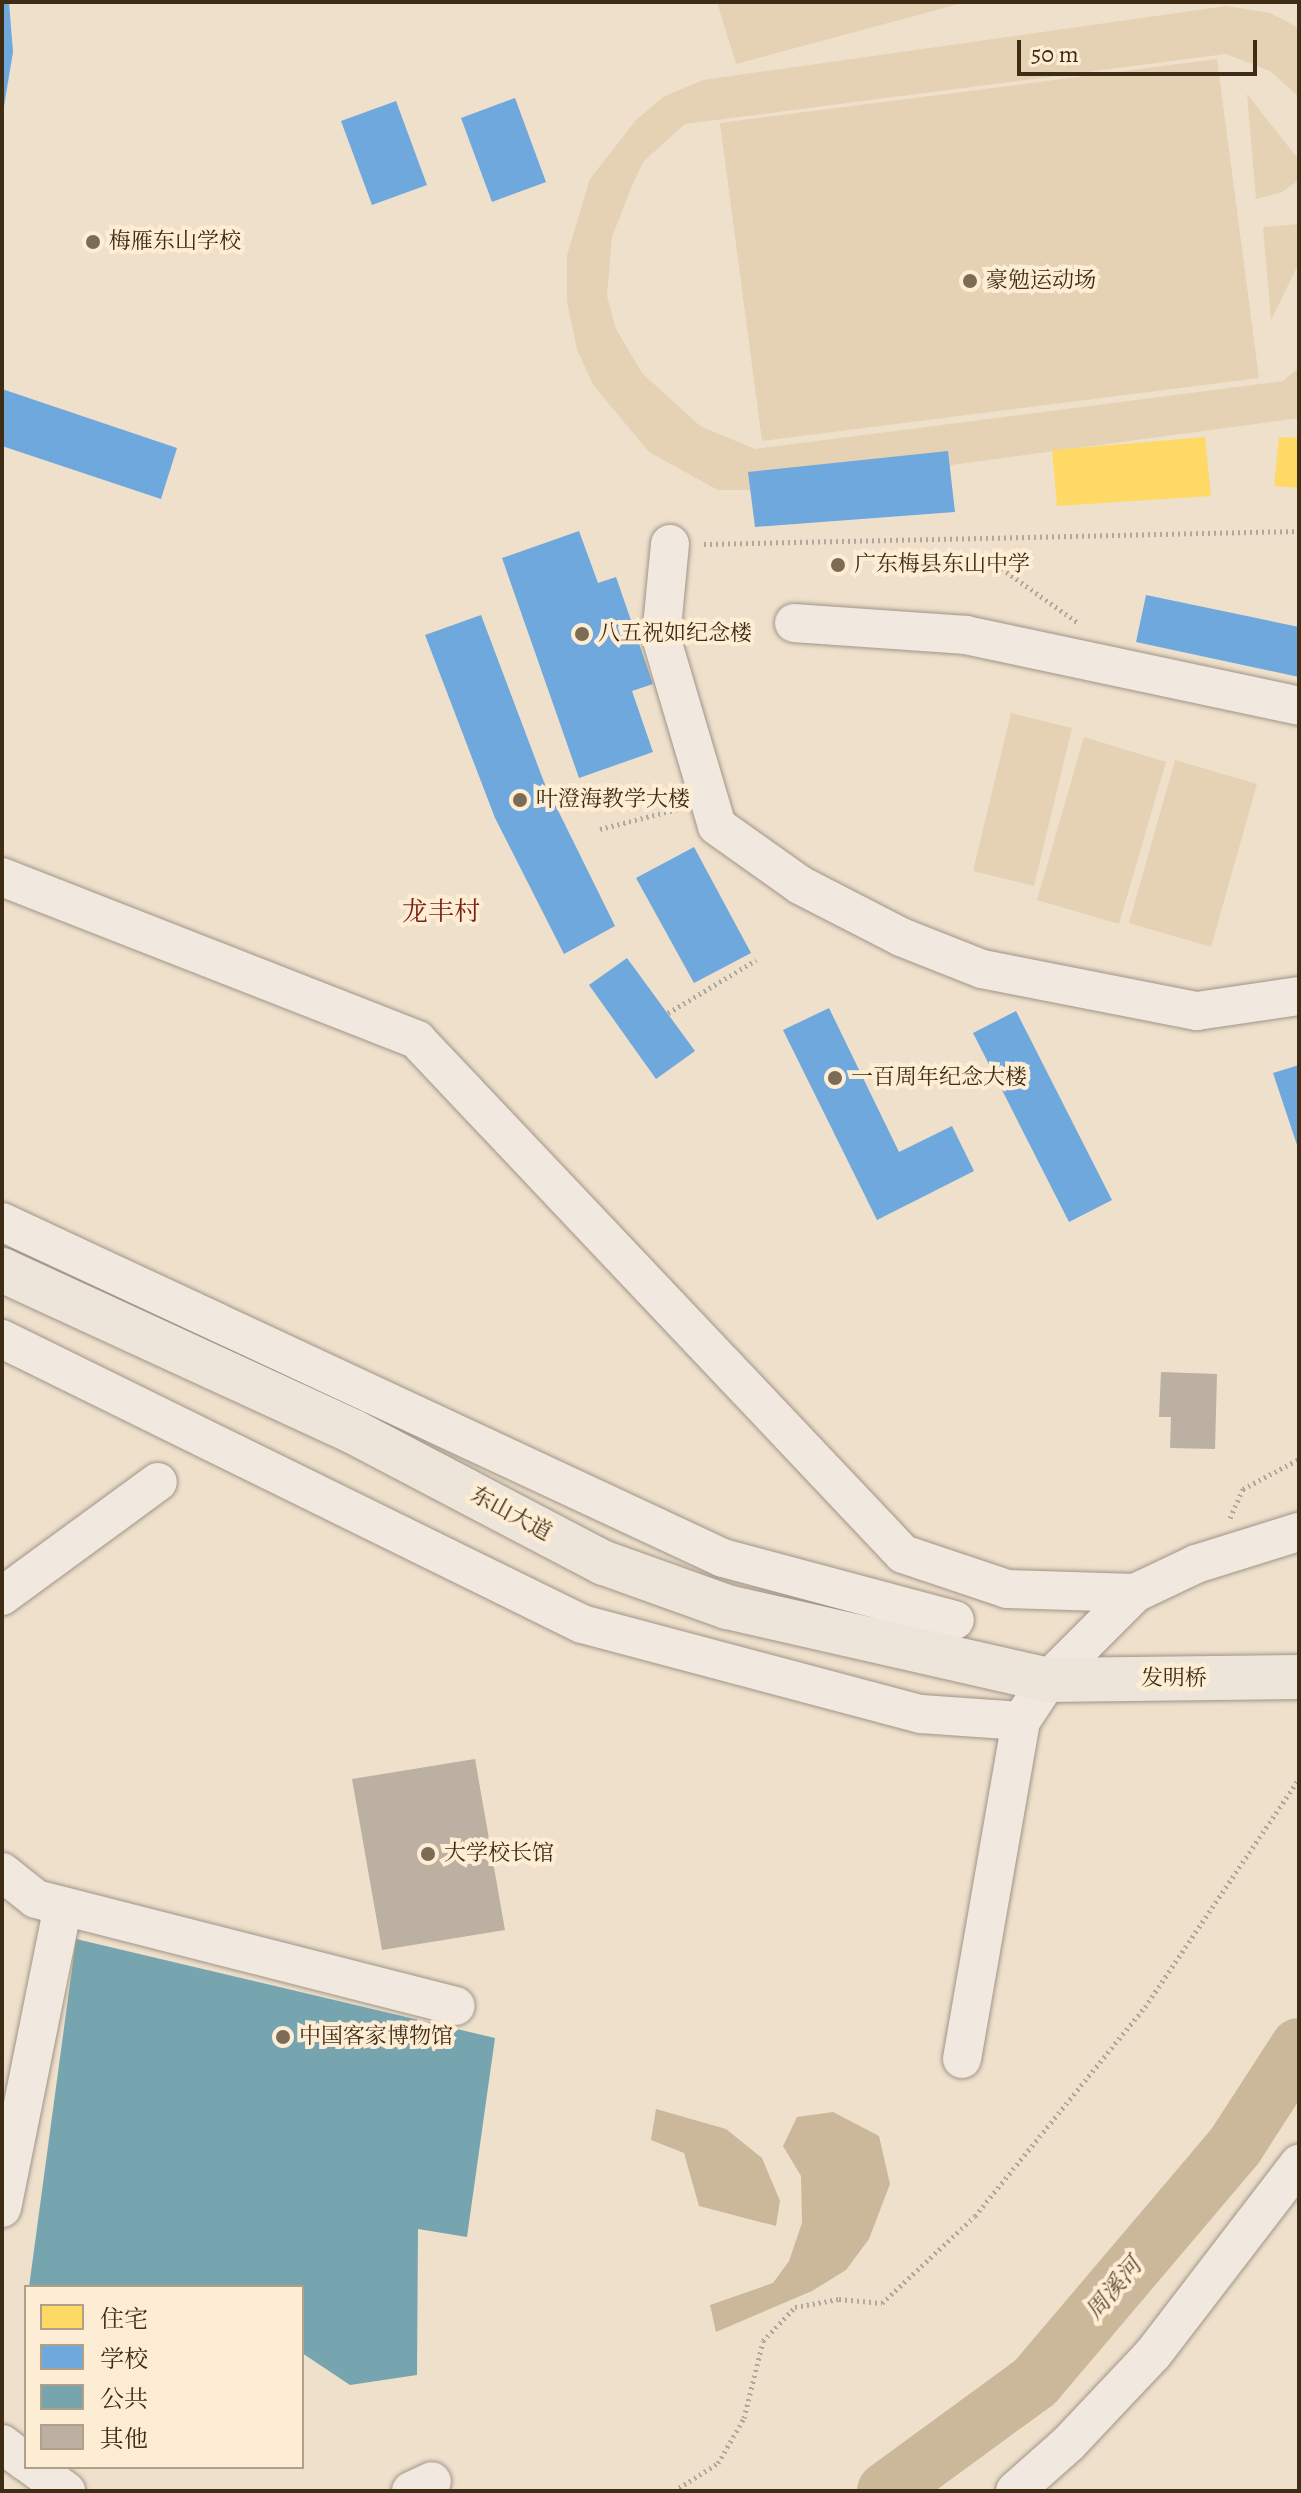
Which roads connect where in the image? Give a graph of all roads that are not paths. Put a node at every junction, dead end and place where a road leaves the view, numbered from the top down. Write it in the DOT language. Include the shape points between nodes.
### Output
graph roads {
  1 [pos="670,544"];
  2 [pos="794,623"];
  3 [pos="1299,706"];
  4 [pos="2,877"];
  5 [pos="1299,996"];
  6 [pos="2,1222"];
  7 [pos="2,1270"];
  8 [pos="2,1339"];
  9 [pos="158,1482"];
  10 [pos="1299,1532"];
  11 [pos="1135,1593"];
  12 [pos="2,1596"];
  13 [pos="955,1620"];
  14 [pos="1299,1677"];
  15 [pos="1048,1680"];
  16 [pos="1021,1721"];
  17 [pos="2,1872"];
  18 [pos="63,1906"];
  19 [pos="456,2006"];
  20 [pos="962,2059"];
  21 [pos="1299,2164"];
  22 [pos="2,2208"];
  23 [pos="2,2444"];
  24 [pos="24,2460"];
  25 [pos="36,2469"];
  26 [pos="66,2491"];
  27 [pos="1015,2491"];
  1 -- 5 [label="street" via="661,637 717,826 800,885 901,937 982,969 1197,1011"];
  2 -- 3 [label="street" via="966,635"];
  4 -- 11 [label="street" via="417,1040 903,1554 1007,1589"];
  6 -- 13 [label="street" via="723,1558"];
  7 -- 15 [label="main road, 东山大道" via="354,1432 604,1563 727,1607"];
  8 -- 16 [label="street" via="582,1624 921,1714"];
  9 -- 12 [label="street"];
  10 -- 11 [label="street" via="1196,1564"];
  11 -- 15 [label="street"];
  14 -- 15 [label="main road, 发明桥"];
  15 -- 16 [label="street"];
  16 -- 20 [label="street"];
  17 -- 18 [label="street" via="36,1899"];
  18 -- 19 [label="street"];
  18 -- 22 [label="street"];
  21 -- 27 [label="street" via="1153,2354"];
  23 -- 24 [label="street"];
  25 -- 26 [label="street"];
}
